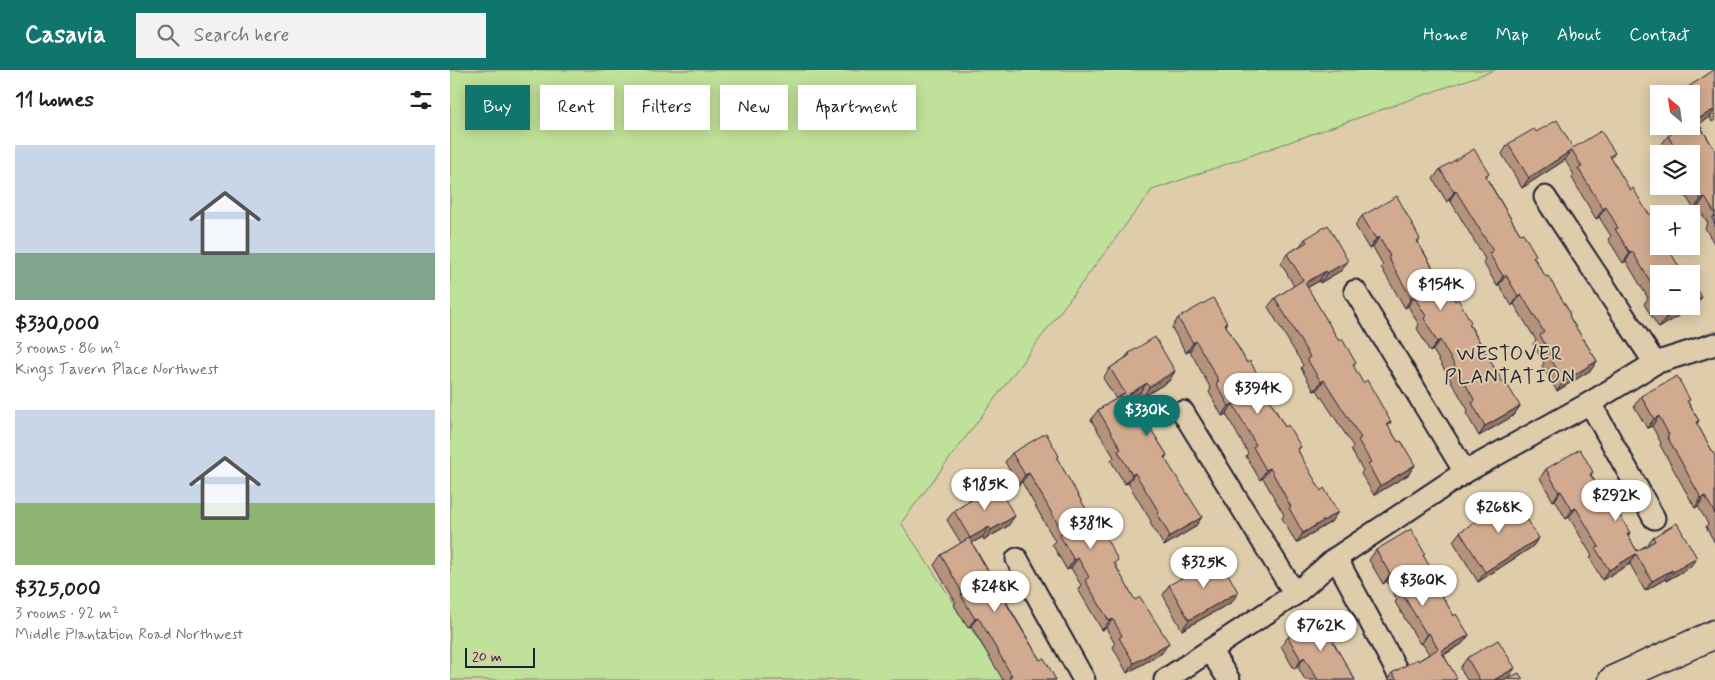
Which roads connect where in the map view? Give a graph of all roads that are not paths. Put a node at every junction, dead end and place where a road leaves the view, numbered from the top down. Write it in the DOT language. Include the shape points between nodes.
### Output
graph roads {
  1 [pos="1545,197"];
  2 [pos="1355,291"];
  3 [pos="1715,344"];
  4 [pos="1655,363"];
  5 [pos="1590,403"];
  6 [pos="1183,412"];
  7 [pos="1465,472"];
  8 [pos="1654,518"];
  9 [pos="1336,558"];
  10 [pos="1017,559"];
  11 [pos="1295,594"];
  12 [pos="1715,634"];
  13 [pos="1210,650"];
  14 [pos="1397,671"];
  15 [pos="1084,680"];
  16 [pos="1165,680"];
  17 [pos="1229,680"];
  18 [pos="1613,680"];
  1 -- 4 [label="street"];
  2 -- 7 [label="street"];
  3 -- 4 [label="street"];
  4 -- 5 [label="street"];
  5 -- 7 [label="street"];
  5 -- 8 [label="street"];
  6 -- 11 [label="street"];
  7 -- 9 [label="street"];
  9 -- 11 [label="street"];
  9 -- 14 [label="street"];
  10 -- 15 [label="street"];
  11 -- 13 [label="street"];
  12 -- 18 [label="street"];
  13 -- 16 [label="street"];
  13 -- 17 [label="street"];
}
